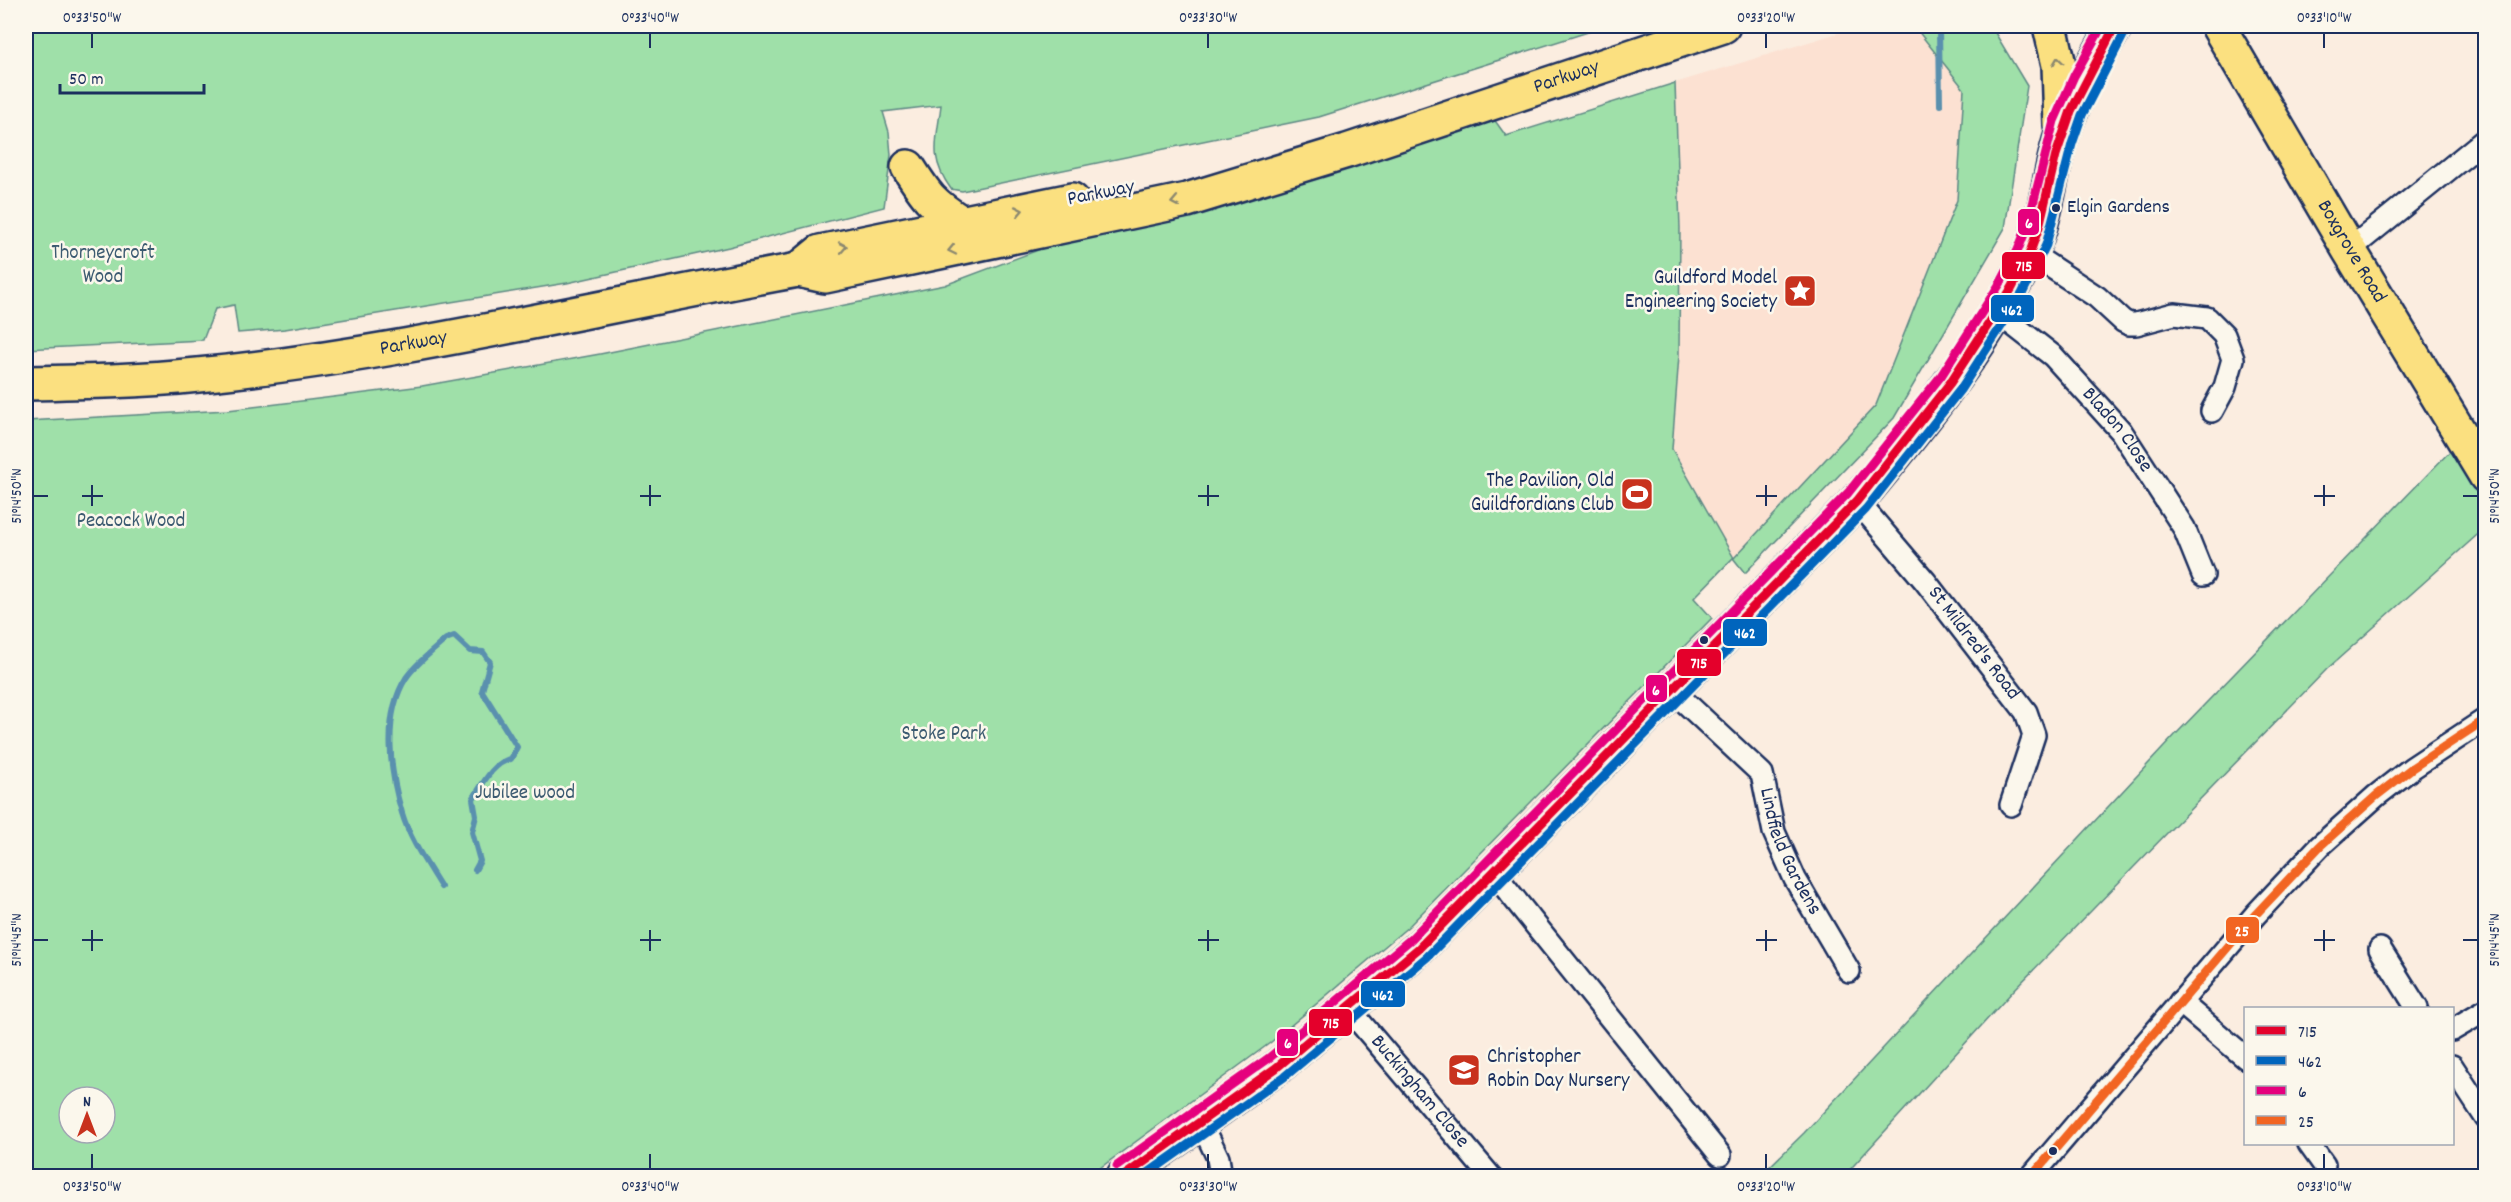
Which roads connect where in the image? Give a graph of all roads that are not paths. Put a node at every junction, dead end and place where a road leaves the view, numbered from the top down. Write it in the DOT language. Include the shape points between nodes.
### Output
graph roads {
  1 [pos="1723,26"];
  2 [pos="2050,26"];
  3 [pos="2115,26"];
  4 [pos="2217,26"];
  5 [pos="1411,128"];
  6 [pos="2061,139"];
  7 [pos="2486,139"];
  8 [pos="908,167"];
  9 [pos="962,223"];
  10 [pos="2349,250"];
  11 [pos="2030,253"];
  12 [pos="798,270"];
  13 [pos="1998,313"];
  14 [pos="26,383"];
  15 [pos="2212,411"];
  16 [pos="2480,467"];
  17 [pos="1857,501"];
  18 [pos="2203,575"];
  19 [pos="1672,690"];
  20 [pos="2486,719"];
  21 [pos="2011,805"];
  22 [pos="1493,872"];
  23 [pos="2380,949"];
  24 [pos="1849,971"];
  25 [pos="2180,1002"];
  26 [pos="2416,1007"];
  27 [pos="1348,1008"];
  28 [pos="2486,1010"];
  29 [pos="2454,1029"];
  30 [pos="2244,1056"];
  31 [pos="2454,1069"];
  32 [pos="2486,1118"];
  33 [pos="1202,1122"];
  34 [pos="2310,1145"];
  35 [pos="1720,1155"];
  36 [pos="2324,1165"];
  37 [pos="1124,1176"];
  38 [pos="1221,1176"];
  39 [pos="1490,1176"];
  40 [pos="2032,1176"];
  1 -- 5 [label="main road, Parkway"];
  6 -- 2 [label="main road, one-way" via="2060,65"];
  3 -- 6 [label="main road" via="2091,67"];
  4 -- 10 [label="main road, Boxgrove Road"];
  9 -- 5 [label="main road, Parkway, one-way"];
  5 -- 12 [label="main road, Parkway, one-way" via="1187,200 825,276"];
  6 -- 11 [label="main road"];
  7 -- 10 [label="street"];
  8 -- 9 [label="main road" via="928,198"];
  12 -- 9 [label="main road, Parkway, one-way" via="820,252"];
  10 -- 16 [label="main road, Boxgrove Road"];
  11 -- 13 [label="main road"];
  11 -- 15 [label="street" via="2097,297 2129,324 2174,314 2206,318 2224,335 2233,359 2225,387"];
  12 -- 14 [label="main road, Parkway" via="442,339 262,367 167,378"];
  13 -- 17 [label="main road" via="1917,429"];
  13 -- 18 [label="street, Bladon Close" via="2054,356 2121,431 2184,528"];
  17 -- 19 [label="main road"];
  17 -- 21 [label="street, St Mildred's Road" via="1925,581 2026,712 2034,735"];
  19 -- 22 [label="main road"];
  19 -- 24 [label="street, Lindfield Gardens" via="1762,774 1774,832 1795,879"];
  20 -- 25 [label="street" via="2412,768 2320,846"];
  22 -- 27 [label="main road" via="1419,948"];
  22 -- 35 [label="street"];
  23 -- 26 [label="street"];
  25 -- 30 [label="street"];
  25 -- 40 [label="street"];
  27 -- 33 [label="main road"];
  27 -- 39 [label="street, Buckingham Close"];
  28 -- 29 [label="street"];
  31 -- 32 [label="street"];
  33 -- 37 [label="main road"];
  33 -- 38 [label="street" via="1218,1158"];
  34 -- 36 [label="street"];
}
